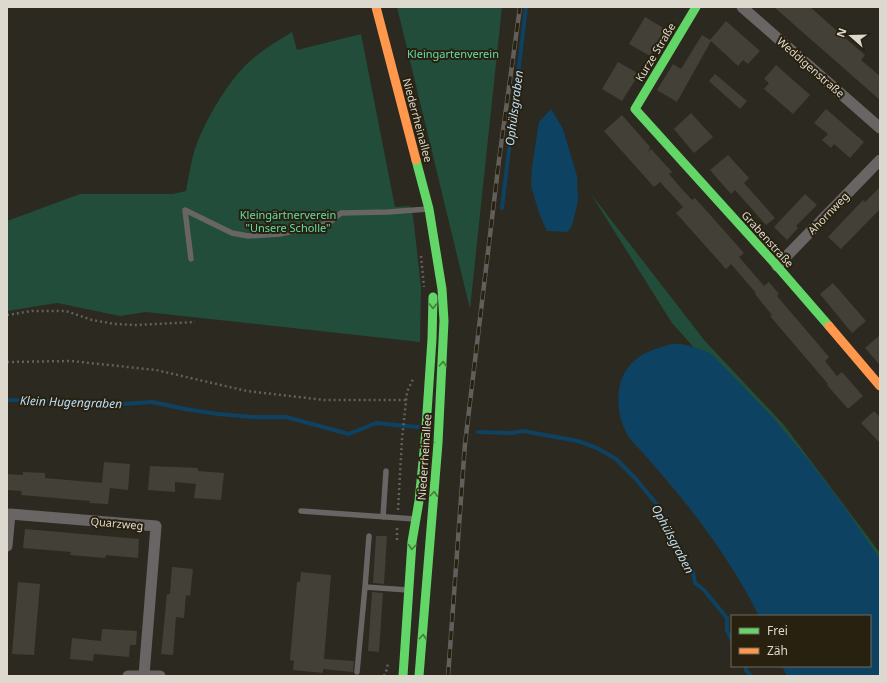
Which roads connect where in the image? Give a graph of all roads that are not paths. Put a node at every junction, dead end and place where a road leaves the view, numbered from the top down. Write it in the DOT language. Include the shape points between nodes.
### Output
graph roads {
  1 [pos="376,7"];
  2 [pos="696,7"];
  3 [pos="742,7"];
  4 [pos="635,110"];
  5 [pos="880,128"];
  6 [pos="880,160"];
  7 [pos="428,209"];
  8 [pos="434,239"];
  9 [pos="190,259"];
  10 [pos="777,266"];
  11 [pos="880,386"];
  12 [pos="386,471"];
  13 [pos="301,511"];
  14 [pos="383,517"];
  15 [pos="424,520"];
  16 [pos="369,536"];
  17 [pos="7,546"];
  18 [pos="365,587"];
  19 [pos="417,591"];
  20 [pos="357,672"];
  21 [pos="144,675"];
  22 [pos="128,676"];
  23 [pos="160,676"];
  24 [pos="403,676"];
  25 [pos="420,676"];
  1 -- 7 [label="main road, Niederrheinallee"];
  2 -- 4 [label="main road, Kurze Straße"];
  3 -- 5 [label="street, Weddigenstraße"];
  4 -- 10 [label="main road, Grabenstraße"];
  6 -- 10 [label="street, Ahornweg"];
  7 -- 8 [label="main road, Niederrheinallee"];
  7 -- 9 [label="lane" via="341,213 329,223 280,234 248,236 232,233 185,210"];
  8 -- 15 [label="main road, Niederrheinallee, one-way"];
  15 -- 8 [label="main road, Niederrheinallee, one-way" via="440,413 444,321"];
  10 -- 11 [label="main road, Grabenstraße"];
  12 -- 14 [label="lane"];
  13 -- 14 [label="lane"];
  14 -- 15 [label="lane"];
  15 -- 19 [label="main road, Niederrheinallee"];
  15 -- 19 [label="main road, Niederrheinallee, one-way" via="412,542"];
  16 -- 18 [label="lane"];
  17 -- 21 [label="street, Quarzweg" via="10,514 156,526"];
  18 -- 19 [label="lane"];
  18 -- 20 [label="lane"];
  19 -- 24 [label="main road, Niederrheinallee"];
  25 -- 19 [label="main road, Niederrheinallee, one-way"];
  21 -- 22 [label="street"];
  21 -- 23 [label="street"];
}
